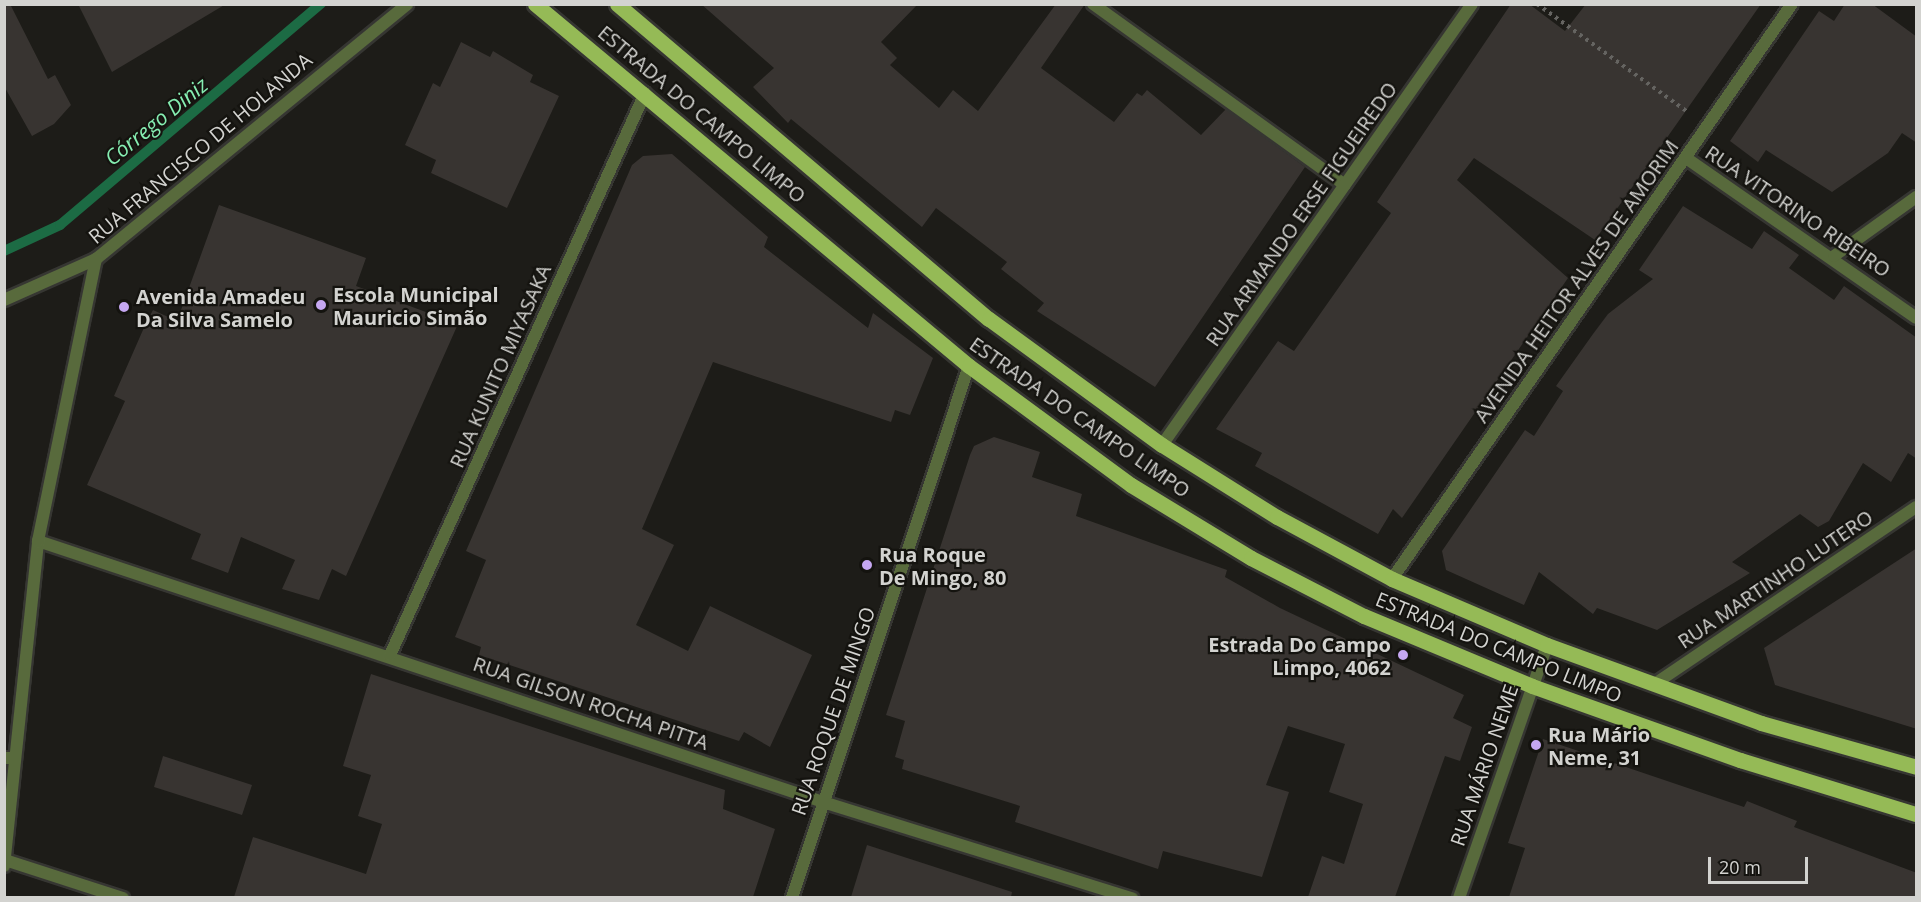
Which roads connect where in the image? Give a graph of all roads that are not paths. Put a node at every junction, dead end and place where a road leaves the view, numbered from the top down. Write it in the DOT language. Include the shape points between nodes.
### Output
graph roads {
  1 [pos="407,4"];
  2 [pos="535,4"];
  3 [pos="616,4"];
  4 [pos="1093,4"];
  5 [pos="1472,4"];
  6 [pos="1792,4"];
  7 [pos="645,93"];
  8 [pos="1686,158"];
  9 [pos="1345,185"];
  10 [pos="1917,197"];
  11 [pos="1834,256"];
  12 [pos="96,259"];
  13 [pos="4,300"];
  14 [pos="1917,318"];
  15 [pos="969,366"];
  16 [pos="1162,445"];
  17 [pos="1917,507"];
  18 [pos="38,541"];
  19 [pos="1392,579"];
  20 [pos="1547,645"];
  21 [pos="390,655"];
  22 [pos="1656,683"];
  23 [pos="1532,686"];
  24 [pos="10,758"];
  25 [pos="1917,766"];
  26 [pos="823,802"];
  27 [pos="1917,814"];
  28 [pos="5,860"];
  29 [pos="4,866"];
  30 [pos="123,897"];
  31 [pos="792,897"];
  32 [pos="1132,897"];
  33 [pos="1459,897"];
  1 -- 12 [label="street, RUA FRANCISCO DE HOLANDA"];
  2 -- 7 [label="main road, ESTRADA DO CAMPO LIMPO"];
  3 -- 16 [label="main road, ESTRADA DO CAMPO LIMPO" via="989,319"];
  4 -- 9 [label="street"];
  5 -- 9 [label="street, RUA ARMANDO ERSE FIGUEIREDO"];
  6 -- 8 [label="street, AVENIDA HEITOR ALVES DE AMORIM"];
  7 -- 15 [label="main road, ESTRADA DO CAMPO LIMPO"];
  7 -- 21 [label="street, RUA KUNITO MIYASAKA"];
  8 -- 11 [label="street, RUA VITORINO RIBEIRO"];
  8 -- 19 [label="street, AVENIDA HEITOR ALVES DE AMORIM"];
  9 -- 16 [label="street, RUA ARMANDO ERSE FIGUEIREDO"];
  10 -- 11 [label="street"];
  11 -- 14 [label="street, RUA VITORINO RIBEIRO"];
  12 -- 13 [label="street, RUA FRANCISCO DE HOLANDA"];
  12 -- 18 [label="street"];
  15 -- 23 [label="main road, ESTRADA DO CAMPO LIMPO" via="1131,484 1251,558 1364,616"];
  15 -- 26 [label="street, RUA ROQUE DE MINGO"];
  16 -- 19 [label="main road, ESTRADA DO CAMPO LIMPO"];
  17 -- 22 [label="street, RUA MARTINHO LUTERO"];
  18 -- 21 [label="street, RUA GILSON ROCHA PITTA"];
  18 -- 24 [label="street"];
  19 -- 20 [label="main road, ESTRADA DO CAMPO LIMPO"];
  20 -- 22 [label="main road, ESTRADA DO CAMPO LIMPO"];
  20 -- 23 [label="street, RUA MÁRIO NEME"];
  21 -- 26 [label="street, RUA GILSON ROCHA PITTA"];
  22 -- 25 [label="main road, ESTRADA DO CAMPO LIMPO" via="1761,723"];
  23 -- 27 [label="main road, ESTRADA DO CAMPO LIMPO" via="1740,760"];
  23 -- 33 [label="street, RUA MÁRIO NEME"];
  24 -- 28 [label="street"];
  26 -- 31 [label="street, RUA ROQUE DE MINGO"];
  26 -- 32 [label="street, RUA GILSON ROCHA PITTA"];
  28 -- 29 [label="street"];
  28 -- 30 [label="street"];
}
